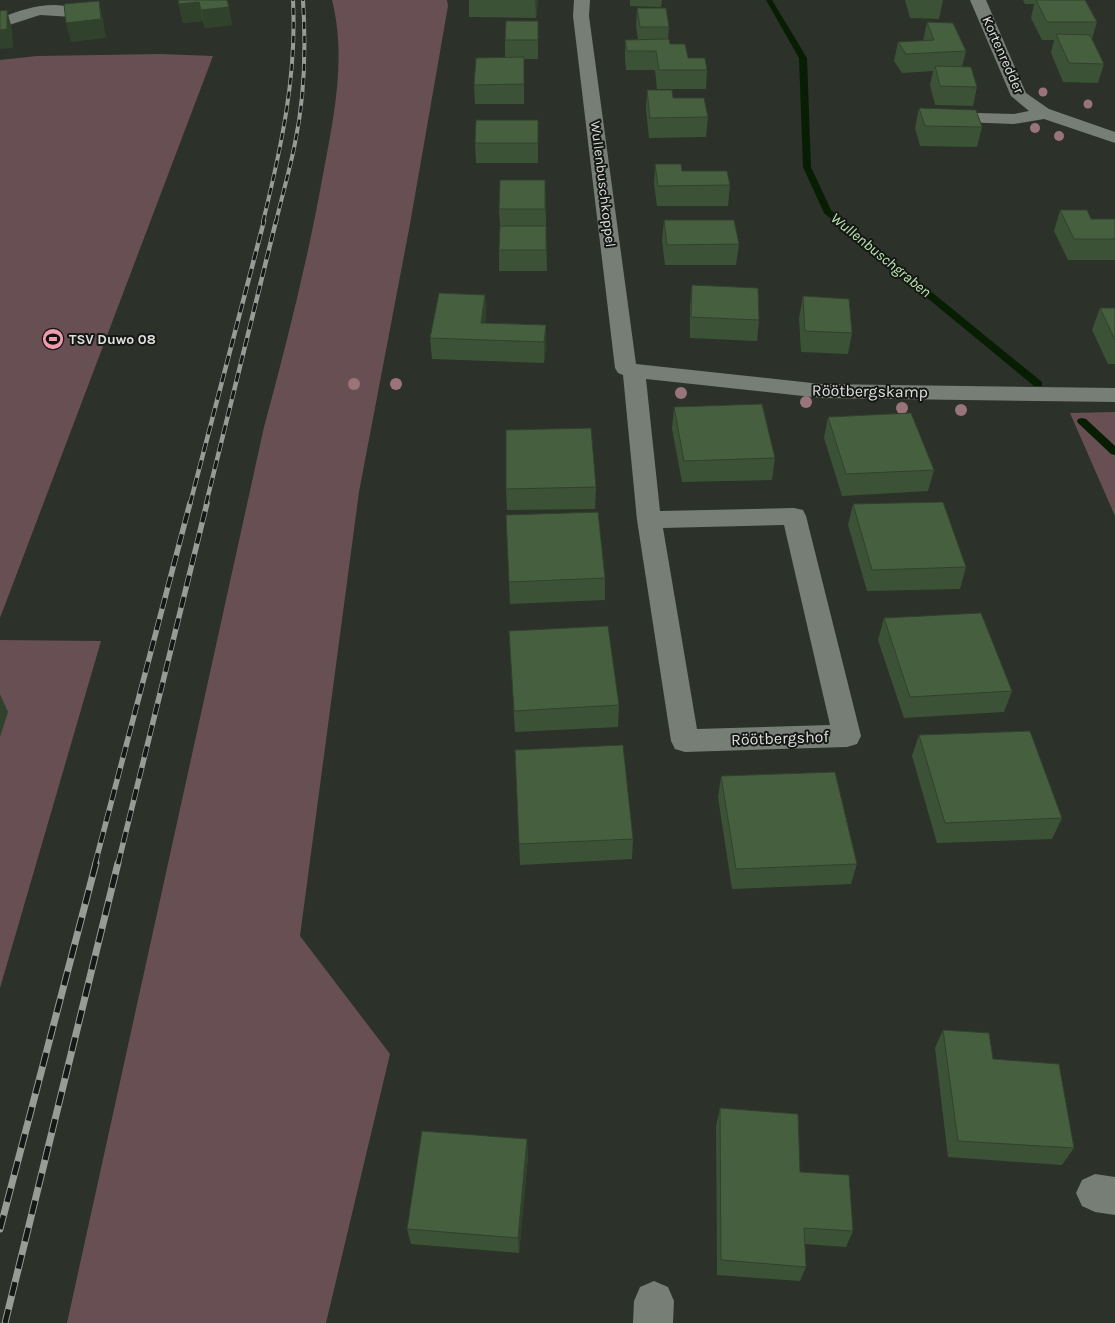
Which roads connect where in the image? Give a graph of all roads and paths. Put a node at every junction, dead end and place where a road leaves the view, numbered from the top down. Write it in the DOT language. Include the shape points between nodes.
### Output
graph roads {
  1 [pos="582,0"];
  2 [pos="978,0"];
  3 [pos="34,5"];
  4 [pos="90,13"];
  5 [pos="0,23"];
  6 [pos="1044,114"];
  7 [pos="932,117"];
  8 [pos="1115,138"];
  9 [pos="630,370"];
  10 [pos="1115,395"];
  11 [pos="648,520"];
  1 -- 9 [label="street, Wullenbuschkoppel" via="581,16"];
  2 -- 6 [label="street, Kortenredder" via="1019,96"];
  3 -- 4 [label="street"];
  3 -- 5 [label="street" via="9,22"];
  6 -- 7 [label="street" via="1014,119"];
  6 -- 8 [label="street, Kortenredder"];
  9 -- 10 [label="street, Röötbergskamp" via="821,391"];
  9 -- 11 [label="street, Röötbergshof"];
  11 -- 11 [label="street, Röötbergshof" via="685,741 847,736 794,516"];
}
